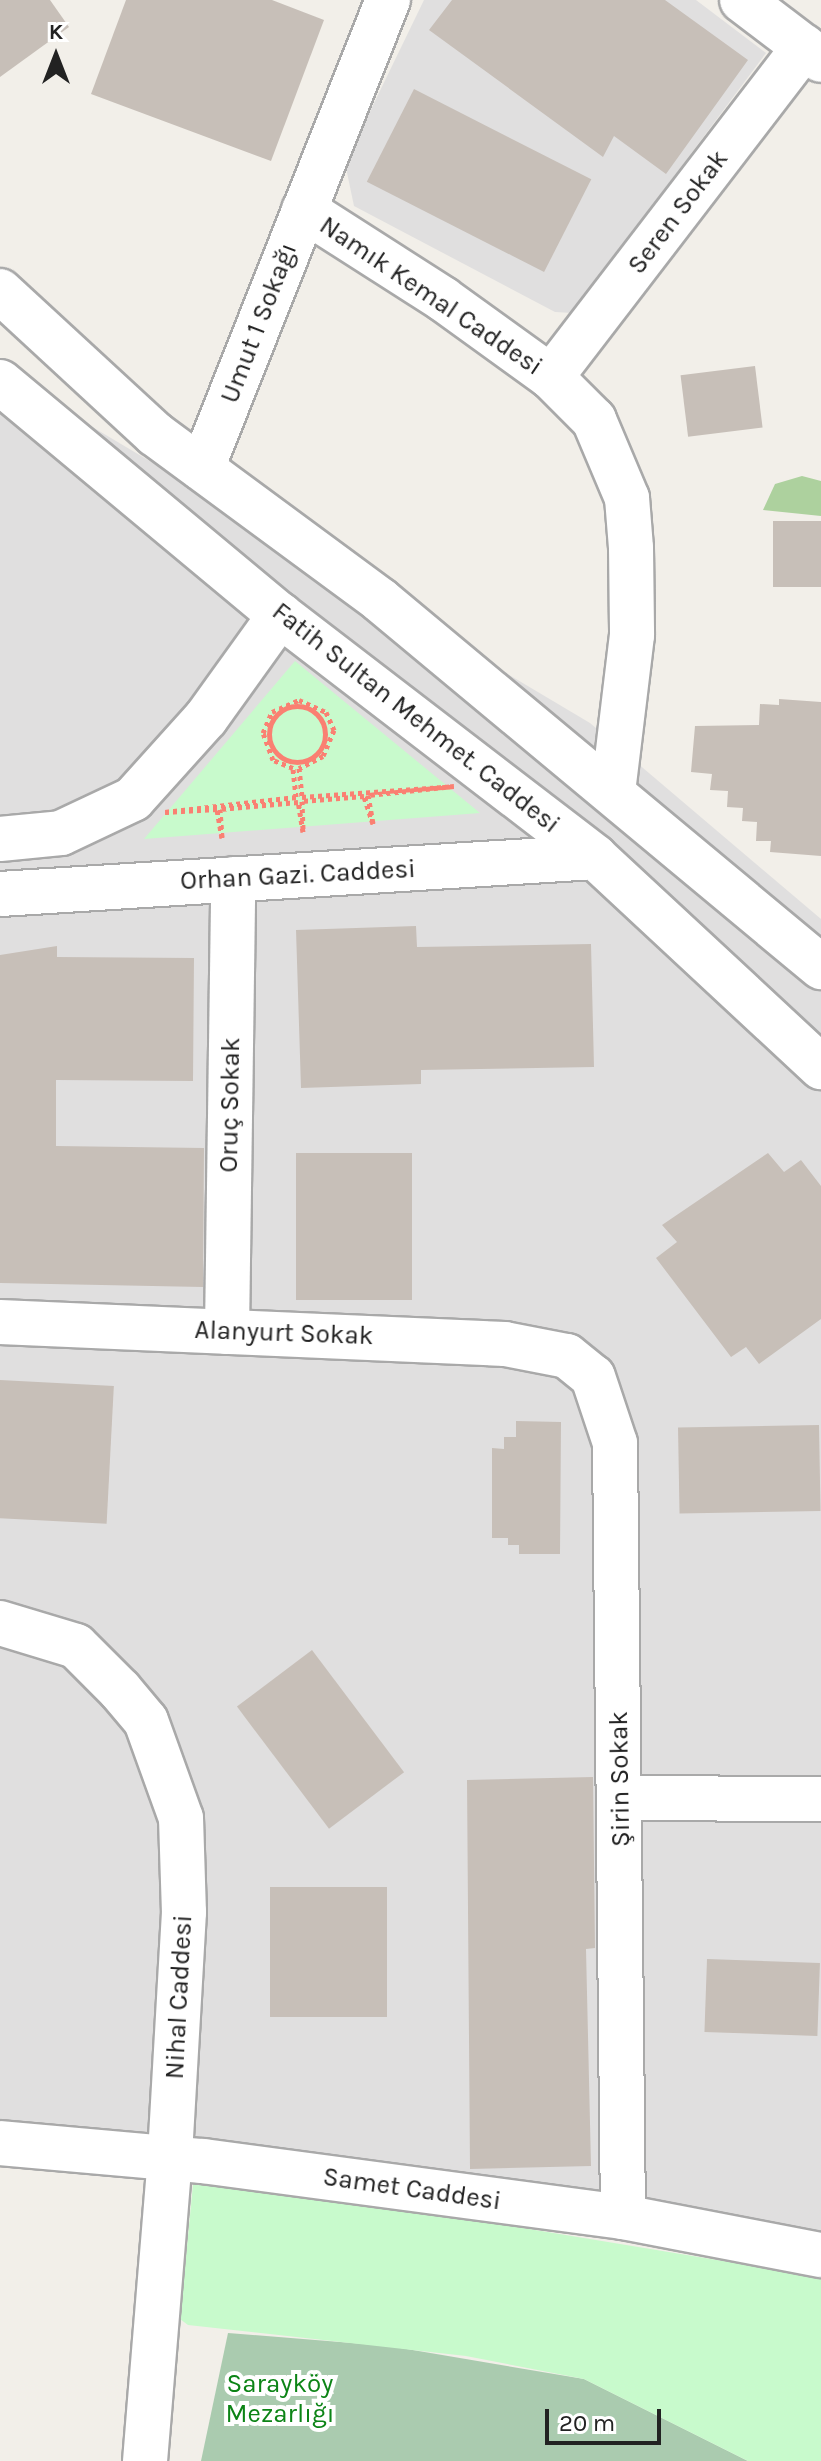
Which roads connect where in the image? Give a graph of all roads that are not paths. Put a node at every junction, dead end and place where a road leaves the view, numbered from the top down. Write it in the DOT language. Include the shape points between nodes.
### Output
graph roads {
  1 [pos="388,0"];
  2 [pos="742,0"];
  3 [pos="813,53"];
  4 [pos="304,210"];
  5 [pos="0,291"];
  6 [pos="551,377"];
  7 [pos="0,382"];
  8 [pos="202,468"];
  9 [pos="280,615"];
  10 [pos="613,793"];
  11 [pos="0,839"];
  12 [pos="595,857"];
  13 [pos="233,879"];
  14 [pos="0,894"];
  15 [pos="821,967"];
  16 [pos="821,1067"];
  17 [pos="0,1322"];
  18 [pos="227,1332"];
  19 [pos="567,1356"];
  20 [pos="0,1623"];
  21 [pos="621,1798"];
  22 [pos="821,1799"];
  23 [pos="0,2143"];
  24 [pos="170,2157"];
  25 [pos="623,2217"];
  26 [pos="821,2255"];
  27 [pos="145,2461"];
  1 -- 4 [label="street, Umut 1 Sokağı"];
  2 -- 3 [label="street"];
  3 -- 6 [label="street, Seren Sokak"];
  4 -- 6 [label="street, Namık Kemal Caddesi"];
  4 -- 8 [label="street, Umut 1 Sokağı"];
  5 -- 8 [label="street" via="155,434"];
  6 -- 10 [label="street, Namık Kemal Caddesi" via="594,420 627,498 632,635"];
  7 -- 9 [label="street, Fatih Sultan Mehmet. Caddesi"];
  8 -- 10 [label="street" via="380,600"];
  9 -- 11 [label="street" via="206,718 133,799 61,833"];
  9 -- 12 [label="street, Fatih Sultan Mehmet. Caddesi"];
  10 -- 15 [label="street"];
  12 -- 13 [label="street, Orhan Gazi. Caddesi"];
  12 -- 16 [label="street, Fatih Sultan Mehmet. Caddesi"];
  13 -- 14 [label="street, Orhan Gazi. Caddesi"];
  13 -- 18 [label="street, Oruç Sokak"];
  17 -- 18 [label="street, Alanyurt Sokak"];
  18 -- 19 [label="street, Alanyurt Sokak" via="408,1336 541,1348"];
  19 -- 21 [label="street, Şirin Sokak" via="593,1377 615,1443"];
  20 -- 24 [label="street, Nihal Caddesi" via="76,1646 146,1721 171,1780 181,1818 184,1912"];
  21 -- 22 [label="street"];
  21 -- 25 [label="street, Şirin Sokak"];
  23 -- 24 [label="street, Samet Caddesi"];
  24 -- 25 [label="street, Samet Caddesi"];
  24 -- 27 [label="street, Nihal Caddesi"];
  25 -- 26 [label="street, Samet Caddesi"];
}
